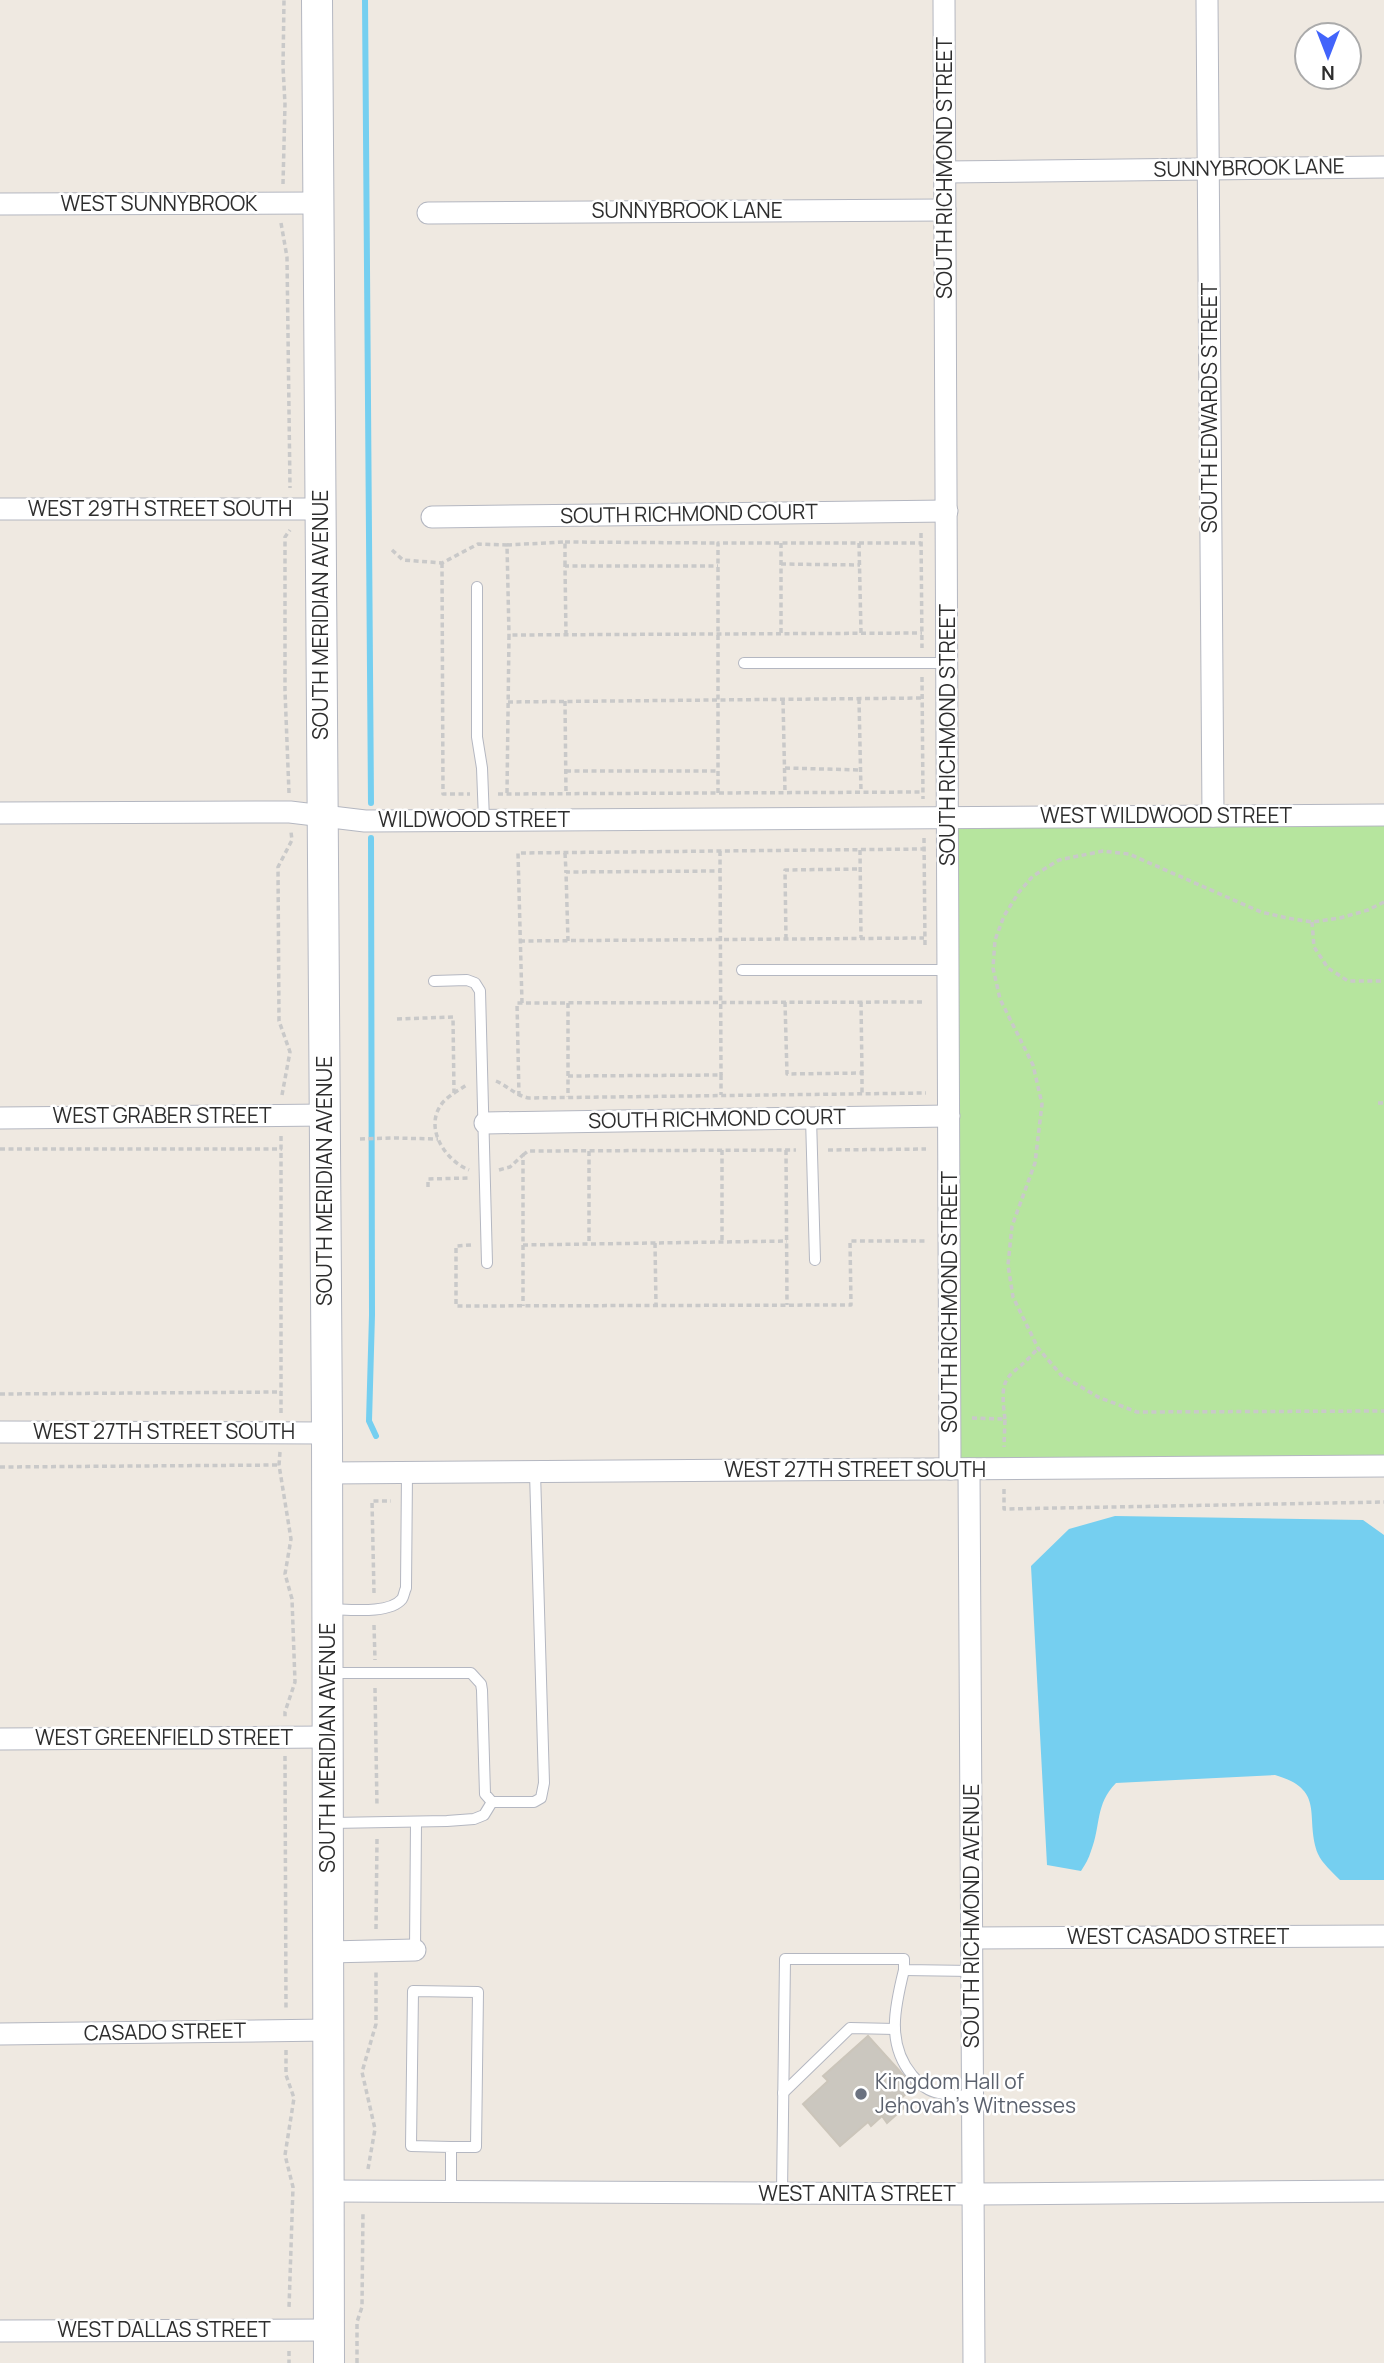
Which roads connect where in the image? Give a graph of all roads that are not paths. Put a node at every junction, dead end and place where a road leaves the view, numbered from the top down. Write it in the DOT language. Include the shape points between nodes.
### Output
graph roads {
  1 [pos="317,0"];
  2 [pos="944,0"];
  3 [pos="1207,0"];
  4 [pos="1384,167"];
  5 [pos="1208,169"];
  6 [pos="945,172"];
  7 [pos="318,203"];
  8 [pos="0,204"];
  9 [pos="945,210"];
  10 [pos="428,213"];
  11 [pos="0,509"];
  12 [pos="320,509"];
  13 [pos="947,511"];
  14 [pos="432,517"];
  15 [pos="477,587"];
  16 [pos="744,663"];
  17 [pos="947,663"];
  18 [pos="0,813"];
  19 [pos="1384,815"];
  20 [pos="323,816"];
  21 [pos="1213,816"];
  22 [pos="948,817"];
  23 [pos="484,820"];
  24 [pos="742,970"];
  25 [pos="948,970"];
  26 [pos="434,981"];
  27 [pos="325,1115"];
  28 [pos="949,1116"];
  29 [pos="0,1118"];
  30 [pos="811,1118"];
  31 [pos="485,1123"];
  32 [pos="815,1260"];
  33 [pos="488,1263"];
  34 [pos="0,1433"];
  35 [pos="327,1433"];
  36 [pos="1384,1466"];
  37 [pos="960,1469"];
  38 [pos="536,1472"];
  39 [pos="327,1473"];
  40 [pos="407,1473"];
  41 [pos="327,1609"];
  42 [pos="328,1673"];
  43 [pos="328,1737"];
  44 [pos="0,1739"];
  45 [pos="492,1802"];
  46 [pos="415,1822"];
  47 [pos="328,1823"];
  48 [pos="1384,1936"];
  49 [pos="973,1938"];
  50 [pos="415,1950"];
  51 [pos="329,1952"];
  52 [pos="904,1970"];
  53 [pos="972,1971"];
  54 [pos="895,2029"];
  55 [pos="329,2030"];
  56 [pos="0,2034"];
  57 [pos="783,2093"];
  58 [pos="972,2096"];
  59 [pos="450,2147"];
  60 [pos="330,2191"];
  61 [pos="1384,2191"];
  62 [pos="451,2192"];
  63 [pos="782,2193"];
  64 [pos="972,2194"];
  65 [pos="329,2329"];
  66 [pos="0,2331"];
  67 [pos="329,2363"];
  68 [pos="974,2363"];
  1 -- 7 [label="main road, SOUTH MERIDIAN AVENUE"];
  2 -- 6 [label="street, SOUTH RICHMOND STREET"];
  3 -- 5 [label="street, SOUTH EDWARDS STREET"];
  4 -- 5 [label="street, SUNNYBROOK LANE"];
  5 -- 6 [label="street, SUNNYBROOK LANE"];
  5 -- 21 [label="street, SOUTH EDWARDS STREET"];
  6 -- 9 [label="street, SOUTH RICHMOND STREET"];
  7 -- 8 [label="street, WEST SUNNYBROOK"];
  7 -- 12 [label="main road, SOUTH MERIDIAN AVENUE"];
  9 -- 10 [label="street, SUNNYBROOK LANE"];
  9 -- 13 [label="street, SOUTH RICHMOND STREET"];
  11 -- 12 [label="street, WEST 29TH STREET SOUTH"];
  12 -- 20 [label="main road, SOUTH MERIDIAN AVENUE"];
  13 -- 14 [label="street, SOUTH RICHMOND COURT"];
  13 -- 17 [label="street, SOUTH RICHMOND STREET"];
  15 -- 23 [label="lane" via="477,737"];
  16 -- 17 [label="lane"];
  17 -- 22 [label="street, SOUTH RICHMOND STREET"];
  18 -- 20 [label="street, WILDWOOD STREET" via="290,812"];
  19 -- 21 [label="street, WEST WILDWOOD STREET"];
  20 -- 23 [label="street, WILDWOOD STREET" via="365,821"];
  20 -- 27 [label="main road, SOUTH MERIDIAN AVENUE"];
  21 -- 22 [label="street, WEST WILDWOOD STREET"];
  22 -- 23 [label="street, WILDWOOD STREET"];
  22 -- 25 [label="street, SOUTH RICHMOND STREET"];
  24 -- 25 [label="lane"];
  25 -- 28 [label="street, SOUTH RICHMOND STREET"];
  26 -- 31 [label="lane" via="467,980 480,991"];
  27 -- 29 [label="street, WEST GRABER STREET"];
  27 -- 35 [label="main road, SOUTH MERIDIAN AVENUE"];
  28 -- 30 [label="street, SOUTH RICHMOND COURT"];
  28 -- 37 [label="street, SOUTH RICHMOND STREET"];
  30 -- 31 [label="street, SOUTH RICHMOND COURT"];
  30 -- 32 [label="lane"];
  31 -- 33 [label="lane"];
  34 -- 35 [label="street, WEST 27TH STREET SOUTH"];
  35 -- 39 [label="main road, SOUTH MERIDIAN AVENUE"];
  36 -- 37 [label="street, WEST 27TH STREET SOUTH"];
  37 -- 38 [label="street, WEST 27TH STREET SOUTH"];
  37 -- 49 [label="street, SOUTH RICHMOND AVENUE"];
  38 -- 40 [label="street, WEST 27TH STREET SOUTH"];
  38 -- 45 [label="lane" via="544,1791 534,1802"];
  39 -- 40 [label="street, WEST 27TH STREET SOUTH"];
  39 -- 41 [label="main road, SOUTH MERIDIAN AVENUE"];
  40 -- 41 [label="lane" via="406,1588 401,1600 374,1609"];
  41 -- 42 [label="main road, SOUTH MERIDIAN AVENUE"];
  42 -- 43 [label="main road, SOUTH MERIDIAN AVENUE"];
  42 -- 45 [label="lane" via="471,1673 482,1690 483,1777 485,1794"];
  43 -- 44 [label="street, WEST GREENFIELD STREET"];
  43 -- 47 [label="main road, SOUTH MERIDIAN AVENUE"];
  45 -- 46 [label="lane" via="484,1815 474,1819"];
  46 -- 47 [label="lane"];
  46 -- 50 [label="lane"];
  47 -- 51 [label="main road, SOUTH MERIDIAN AVENUE"];
  48 -- 49 [label="street, WEST CASADO STREET"];
  49 -- 53 [label="street, SOUTH RICHMOND AVENUE"];
  50 -- 51 [label="street"];
  51 -- 55 [label="main road, SOUTH MERIDIAN AVENUE"];
  52 -- 53 [label="lane"];
  52 -- 54 [label="lane"];
  52 -- 57 [label="lane" via="904,1959 785,1959"];
  53 -- 58 [label="street, SOUTH RICHMOND AVENUE"];
  54 -- 57 [label="lane" via="850,2028"];
  54 -- 58 [label="lane" via="895,2044 905,2067 921,2086"];
  55 -- 56 [label="street, CASADO STREET"];
  55 -- 60 [label="main road, SOUTH MERIDIAN AVENUE"];
  57 -- 63 [label="lane"];
  58 -- 64 [label="street, SOUTH RICHMOND AVENUE"];
  59 -- 59 [label="lane" via="477,2147 478,1992 413,1991 411,2146"];
  59 -- 62 [label="lane"];
  60 -- 62 [label="street, WEST ANITA STREET"];
  60 -- 65 [label="main road, SOUTH MERIDIAN AVENUE"];
  61 -- 64 [label="street, WEST ANITA STREET"];
  62 -- 63 [label="street, WEST ANITA STREET"];
  63 -- 64 [label="street, WEST ANITA STREET"];
  64 -- 68 [label="street, SOUTH RICHMOND AVENUE"];
  65 -- 66 [label="street, WEST DALLAS STREET"];
  65 -- 67 [label="main road, SOUTH MERIDIAN AVENUE"];
}
